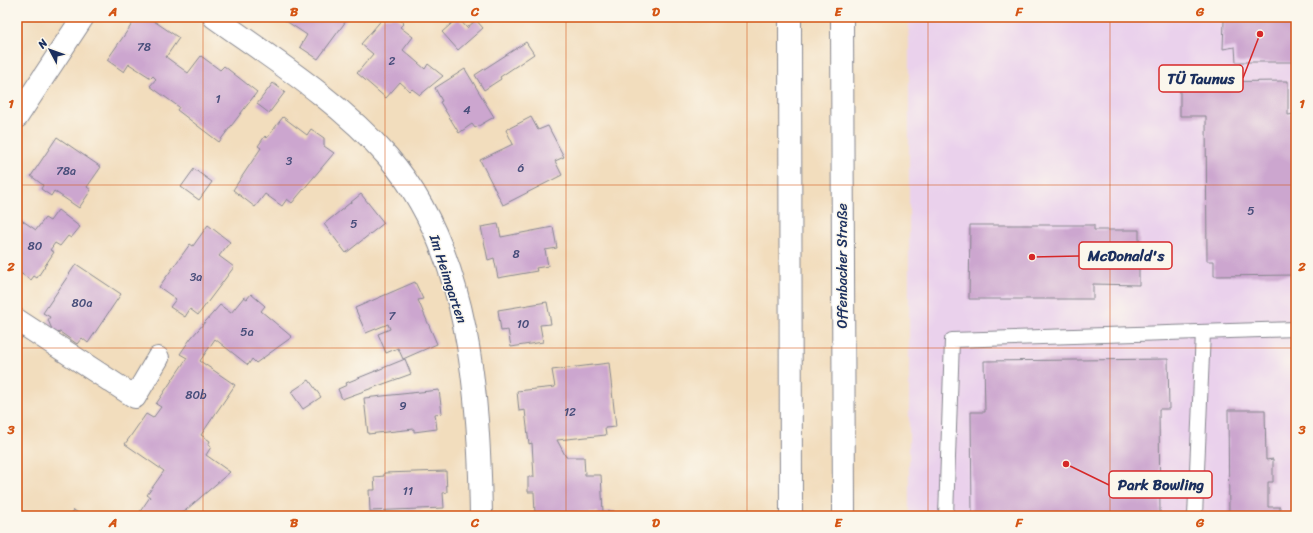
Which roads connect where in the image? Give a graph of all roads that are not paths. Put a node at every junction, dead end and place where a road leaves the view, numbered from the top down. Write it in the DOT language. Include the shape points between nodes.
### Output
graph roads {
  1 [pos="84,17"];
  2 [pos="214,17"];
  3 [pos="790,17"];
  4 [pos="842,17"];
  5 [pos="17,117"];
  6 [pos="17,320"];
  7 [pos="1296,329"];
  8 [pos="1203,332"];
  9 [pos="158,358"];
  10 [pos="481,516"];
  11 [pos="791,516"];
  12 [pos="844,516"];
  13 [pos="946,516"];
  14 [pos="1195,516"];
  1 -- 5 [label="main road"];
  2 -- 10 [label="main road, Im Heimgarten" via="291,72 360,130 407,182 428,219 453,284 465,328 478,419"];
  3 -- 11 [label="main road"];
  4 -- 12 [label="main road, Offenbacher Straße"];
  6 -- 9 [label="main road" via="135,397"];
  7 -- 8 [label="lane"];
  8 -- 13 [label="lane" via="952,340"];
  8 -- 14 [label="lane"];
}
